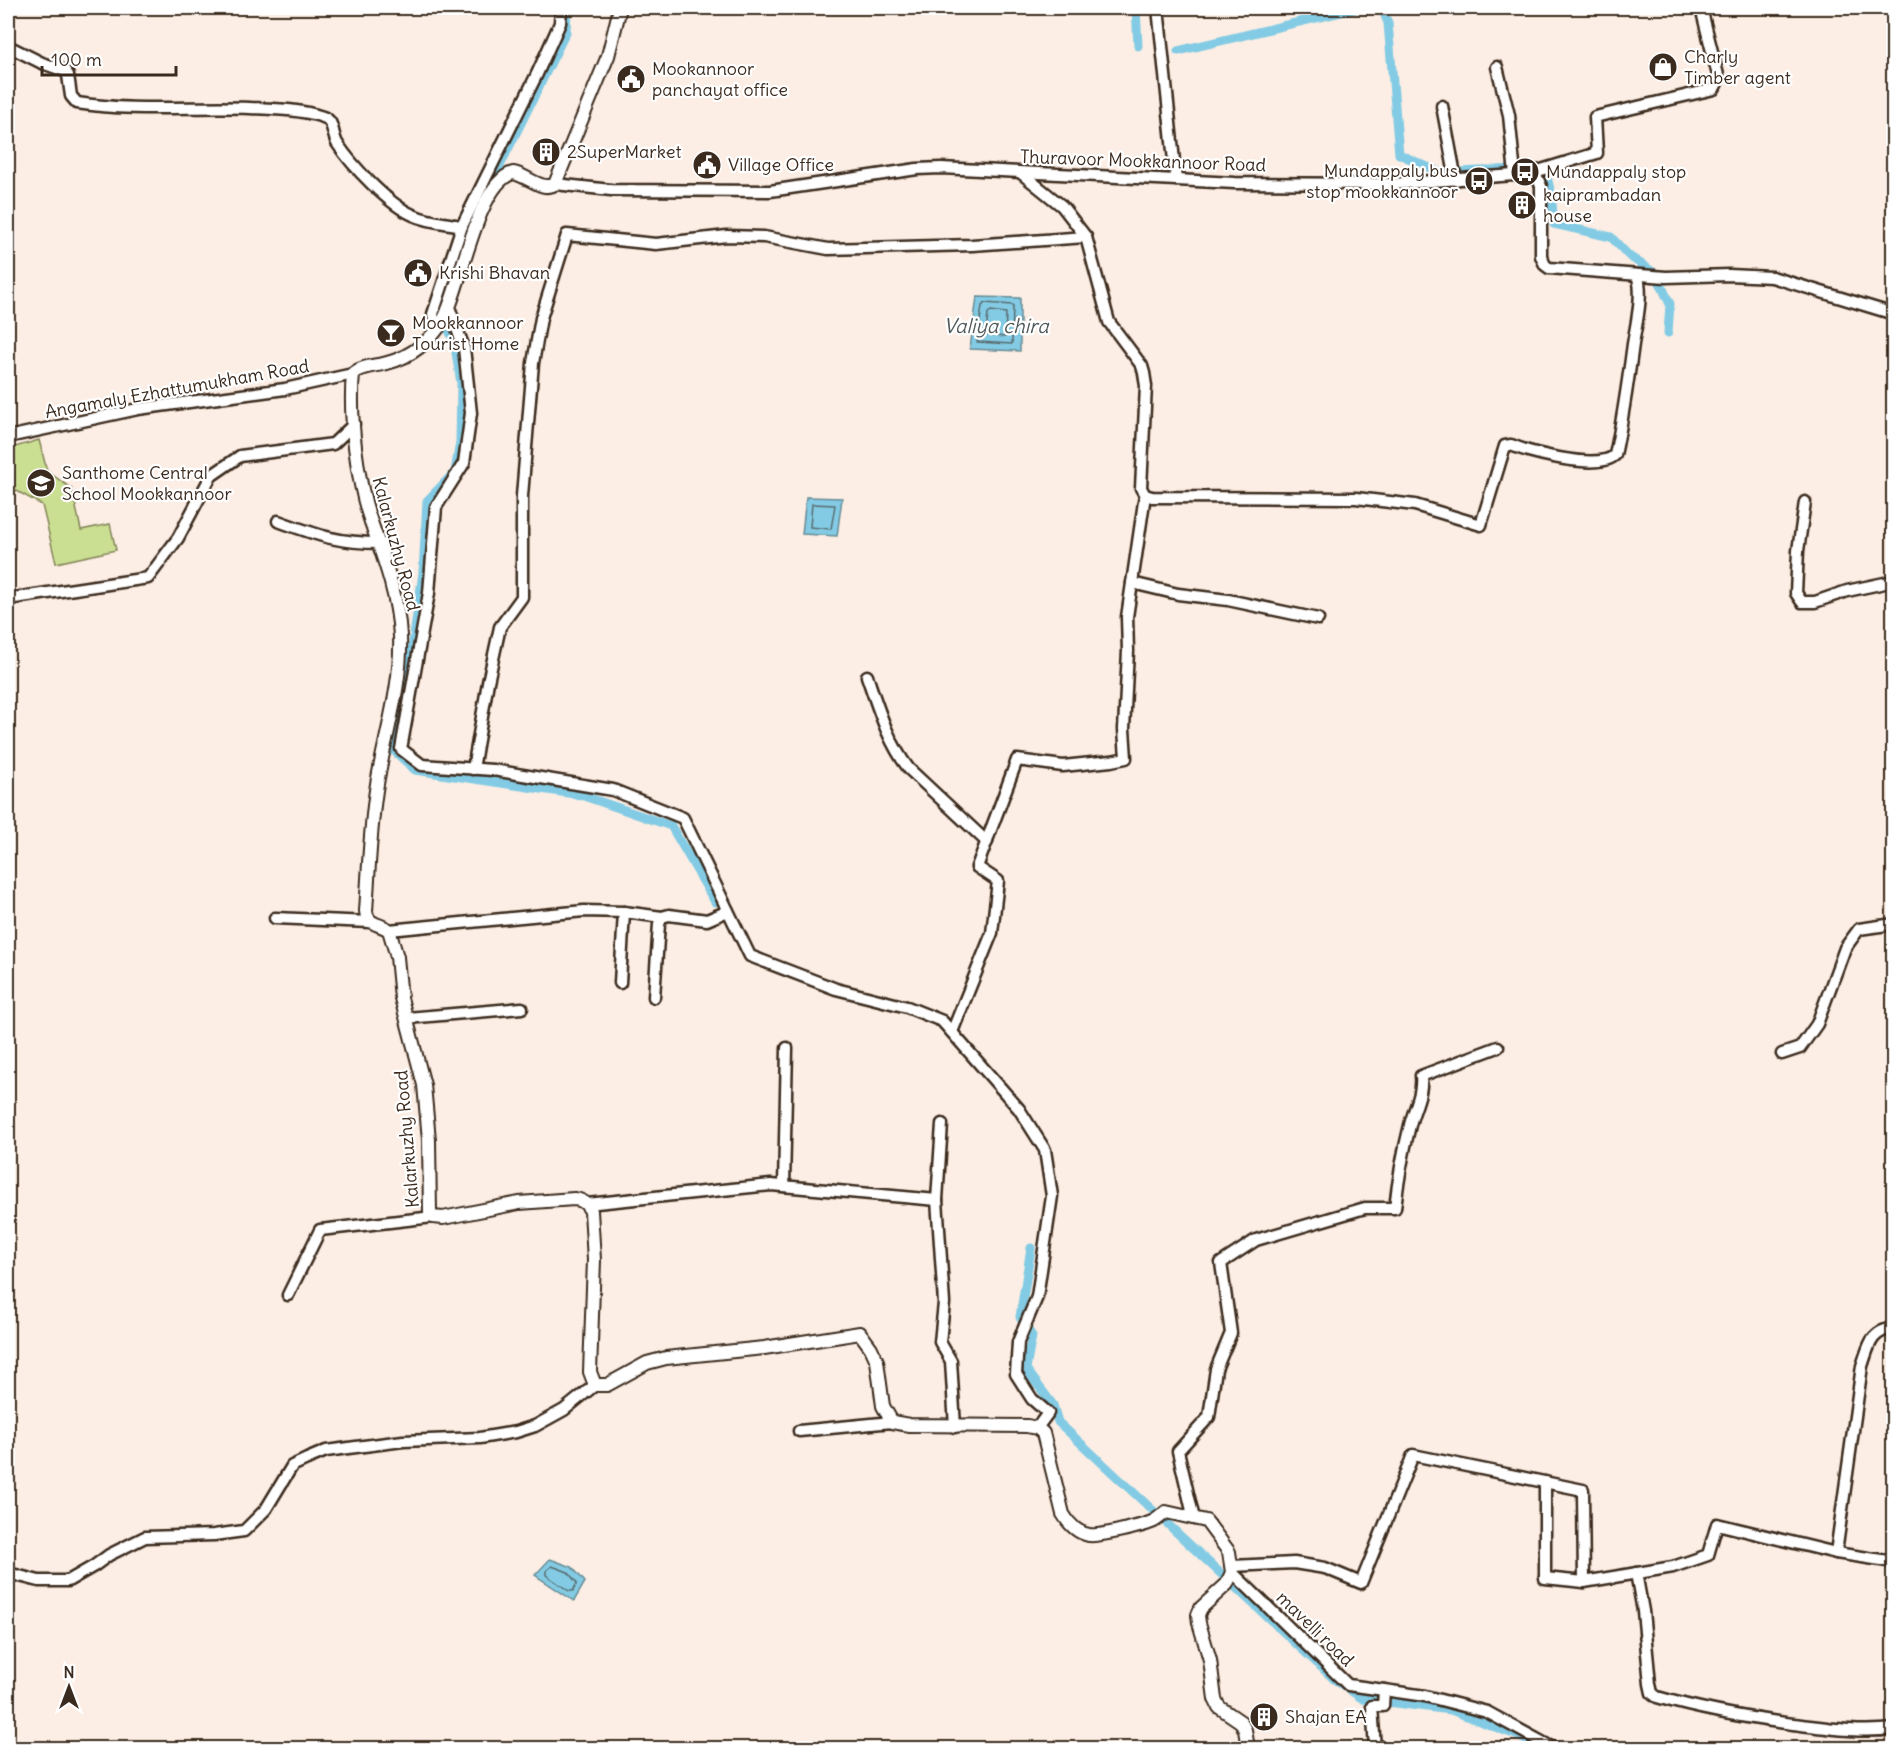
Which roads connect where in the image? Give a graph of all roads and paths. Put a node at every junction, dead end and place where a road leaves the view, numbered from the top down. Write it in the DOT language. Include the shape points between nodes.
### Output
graph roads {
  1 [pos="561,8"];
  2 [pos="620,8"];
  3 [pos="1158,8"];
  4 [pos="1701,8"];
  5 [pos="8,46"];
  6 [pos="1497,67"];
  7 [pos="1442,106"];
  8 [pos="1021,173"];
  9 [pos="1528,174"];
  10 [pos="1515,175"];
  11 [pos="1176,180"];
  12 [pos="1456,180"];
  13 [pos="555,184"];
  14 [pos="462,226"];
  15 [pos="1086,237"];
  16 [pos="1642,276"];
  17 [pos="1893,314"];
  18 [pos="443,319"];
  19 [pos="353,374"];
  20 [pos="354,424"];
  21 [pos="8,437"];
  22 [pos="1145,495"];
  23 [pos="1805,502"];
  24 [pos="278,521"];
  25 [pos="380,543"];
  26 [pos="1893,580"];
  27 [pos="1132,583"];
  28 [pos="8,599"];
  29 [pos="1318,619"];
  30 [pos="867,676"];
  31 [pos="473,769"];
  32 [pos="987,842"];
  33 [pos="728,911"];
  34 [pos="624,912"];
  35 [pos="662,917"];
  36 [pos="275,918"];
  37 [pos="370,922"];
  38 [pos="1893,924"];
  39 [pos="389,930"];
  40 [pos="620,982"];
  41 [pos="654,997"];
  42 [pos="522,1008"];
  43 [pos="407,1018"];
  44 [pos="952,1032"];
  45 [pos="1497,1047"];
  46 [pos="787,1048"];
  47 [pos="1782,1054"];
  48 [pos="942,1124"];
  49 [pos="784,1186"];
  50 [pos="937,1200"];
  51 [pos="587,1204"];
  52 [pos="433,1217"];
  53 [pos="288,1295"];
  54 [pos="1893,1328"];
  55 [pos="596,1384"];
  56 [pos="892,1422"];
  57 [pos="955,1427"];
  58 [pos="1036,1428"];
  59 [pos="799,1431"];
  60 [pos="1545,1482"];
  61 [pos="1194,1519"];
  62 [pos="1836,1553"];
  63 [pos="1893,1562"];
  64 [pos="1233,1569"];
  65 [pos="8,1573"];
  66 [pos="1636,1573"];
  67 [pos="1584,1582"];
  68 [pos="1383,1696"];
  69 [pos="1893,1729"];
  70 [pos="1248,1749"];
  71 [pos="1376,1749"];
  72 [pos="1553,1749"];
  1 -- 14 [label="street" via="560,23 537,74"];
  2 -- 13 [label="main road" via="608,56"];
  3 -- 11 [label="street"];
  4 -- 9 [label="street, Thuravoor Mookkannoor Road" via="1719,79 1714,89 1595,117 1597,153"];
  5 -- 14 [label="street" via="65,71 71,96 77,103 119,109 285,110 324,117 342,149 375,187 401,208 417,217"];
  6 -- 10 [label="street" via="1509,116"];
  7 -- 12 [label="street"];
  8 -- 11 [label="street, Thuravoor Mookkannoor Road"];
  8 -- 13 [label="street, Thuravoor Mookkannoor Road" via="916,169 771,191 610,189"];
  8 -- 15 [label="street" via="1062,207"];
  9 -- 10 [label="street, Thuravoor Mookkannoor Road"];
  9 -- 16 [label="street" via="1537,177 1541,186 1541,256 1545,265"];
  10 -- 12 [label="street, Thuravoor Mookkannoor Road"];
  11 -- 12 [label="street, Thuravoor Mookkannoor Road" via="1392,184"];
  13 -- 18 [label="main road" via="544,186 513,173 493,189"];
  14 -- 18 [label="street" via="433,314"];
  15 -- 22 [label="street" via="1109,322 1144,373 1141,488"];
  15 -- 31 [label="street" via="828,249 764,237 727,236 656,244 567,235 541,318 533,363 522,496 522,597 501,627"];
  16 -- 17 [label="street" via="1772,277"];
  16 -- 22 [label="street" via="1625,411 1615,455 1599,462 1505,446 1481,525 1414,505 1356,498"];
  18 -- 19 [label="main road" via="423,345 390,362"];
  18 -- 31 [label="street" via="465,348 471,413 465,463 435,507 429,593 401,748 422,765"];
  19 -- 20 [label="main road, Kalarkuzhy Road"];
  19 -- 21 [label="street, Angamaly Ezhattumukham Road" via="285,389 138,409"];
  20 -- 25 [label="main road, Kalarkuzhy Road" via="360,480"];
  20 -- 28 [label="street" via="333,444 240,456 211,476 178,538 148,578"];
  22 -- 27 [label="street"];
  23 -- 26 [label="street" via="1796,593 1802,602 1815,602"];
  24 -- 25 [label="street" via="328,539"];
  25 -- 37 [label="main road, Kalarkuzhy Road" via="397,604 400,637 396,686 377,786 366,911"];
  27 -- 29 [label="street"];
  27 -- 32 [label="street" via="1127,617 1126,758 1064,766 1017,760"];
  30 -- 32 [label="street" via="900,758"];
  31 -- 33 [label="street" via="613,790 683,818"];
  32 -- 44 [label="street" via="977,867 998,882 992,933"];
  33 -- 35 [label="street" via="707,920"];
  33 -- 44 [label="street" via="750,956 836,989 942,1020"];
  34 -- 35 [label="street"];
  34 -- 39 [label="street" via="584,911"];
  34 -- 40 [label="street"];
  35 -- 41 [label="street"];
  36 -- 37 [label="street"];
  37 -- 39 [label="main road"];
  38 -- 47 [label="street" via="1859,929 1845,948 1816,1024 1800,1048"];
  39 -- 43 [label="main road, Kalarkuzhy Road"];
  42 -- 43 [label="street"];
  43 -- 52 [label="main road, Kalarkuzhy Road" via="424,1085 429,1207"];
  44 -- 58 [label="street" via="1019,1108 1046,1150 1052,1196 1044,1257 1037,1297 1018,1342 1017,1364 1017,1374 1032,1400 1048,1413"];
  45 -- 61 [label="street" via="1421,1076 1422,1089 1401,1161 1395,1208 1365,1208 1299,1226 1256,1240 1221,1263 1231,1333 1216,1369 1209,1417 1178,1451"];
  46 -- 49 [label="street"];
  48 -- 50 [label="street"];
  49 -- 50 [label="street"];
  49 -- 51 [label="street"];
  50 -- 57 [label="street" via="944,1303 940,1342 951,1361"];
  51 -- 52 [label="main road, Kalarkuzhy Road" via="574,1199 519,1203"];
  51 -- 55 [label="main road" via="591,1211 594,1260 590,1372"];
  52 -- 53 [label="street" via="320,1230"];
  54 -- 62 [label="street" via="1882,1329 1872,1338 1862,1366"];
  55 -- 56 [label="main road" via="607,1385 647,1363 666,1358 860,1333 877,1361 883,1406"];
  55 -- 65 [label="street" via="564,1410 516,1432 326,1451 291,1466 266,1509 244,1531 145,1538 68,1581 39,1581"];
  56 -- 57 [label="main road"];
  56 -- 59 [label="street"];
  57 -- 58 [label="main road"];
  58 -- 61 [label="main road" via="1046,1440 1063,1514 1068,1523 1088,1535 1153,1522 1166,1512"];
  60 -- 64 [label="street" via="1413,1455 1361,1583 1325,1568 1294,1563"];
  60 -- 67 [label="street" via="1583,1490"];
  60 -- 67 [label="street" via="1545,1578"];
  61 -- 64 [label="main road" via="1206,1521 1215,1532 1229,1552"];
  62 -- 63 [label="street"];
  62 -- 66 [label="street" via="1717,1524 1707,1555 1673,1567"];
  64 -- 68 [label="street, mavelli road" via="1348,1685"];
  64 -- 70 [label="main road" via="1227,1584 1201,1608 1198,1616 1215,1699 1219,1707 1240,1722"];
  66 -- 67 [label="street"];
  66 -- 69 [label="street" via="1650,1684 1657,1697 1762,1720 1838,1730"];
  68 -- 71 [label="street" via="1383,1706 1372,1706"];
  68 -- 72 [label="street, mavelli road" via="1425,1696 1487,1712"];
}
